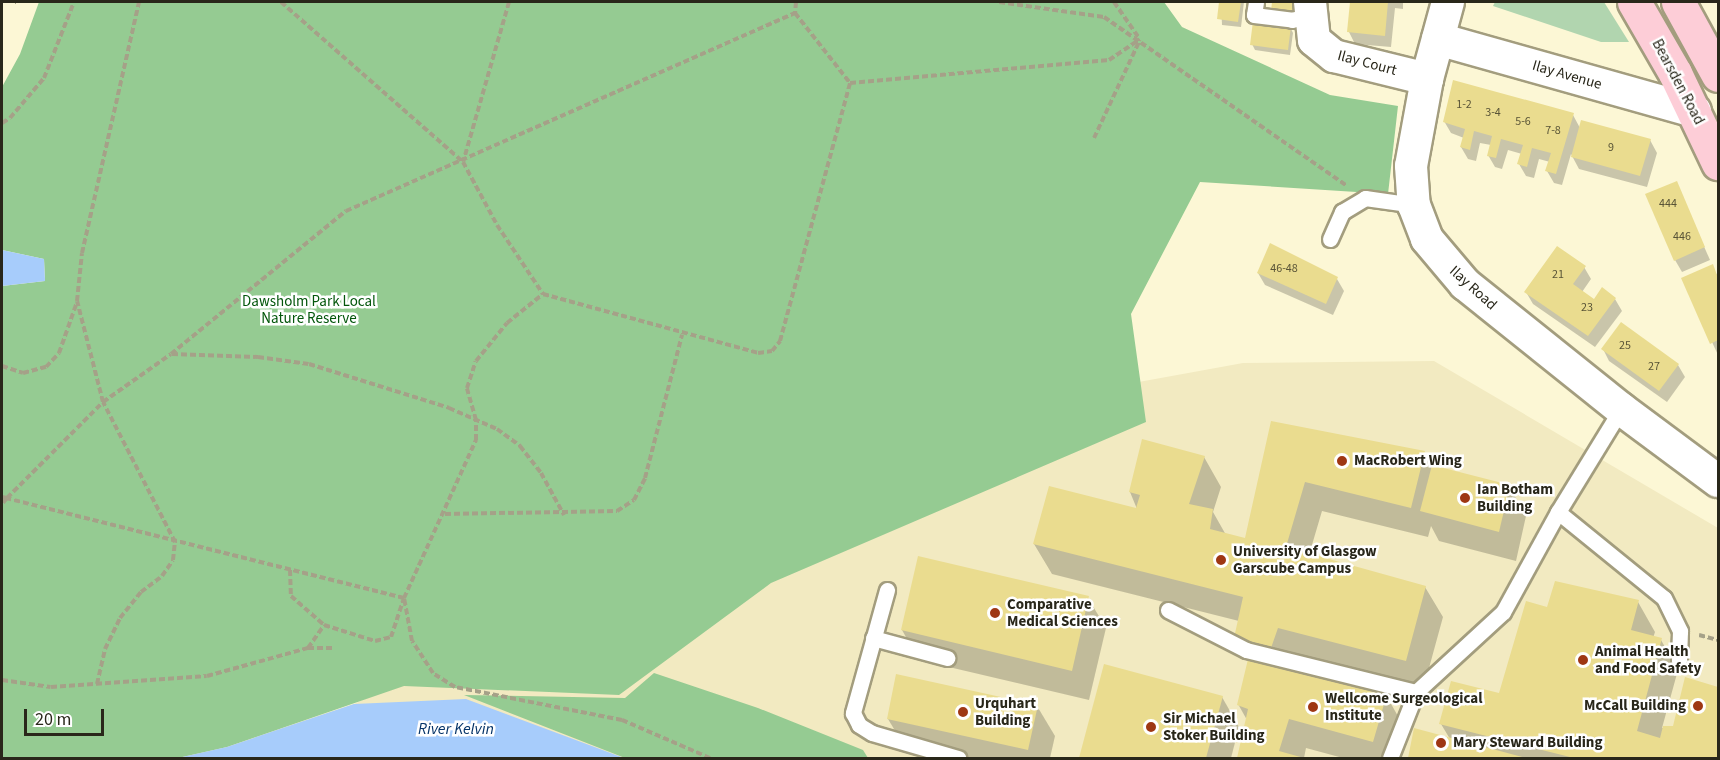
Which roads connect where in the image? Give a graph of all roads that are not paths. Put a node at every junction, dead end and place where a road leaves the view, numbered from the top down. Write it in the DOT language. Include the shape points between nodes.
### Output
graph roads {
  1 [pos="1256,2"];
  2 [pos="1448,2"];
  3 [pos="1634,2"];
  4 [pos="1678,2"];
  5 [pos="1310,8"];
  6 [pos="1438,39"];
  7 [pos="1719,75"];
  8 [pos="1427,79"];
  9 [pos="1695,111"];
  10 [pos="1719,164"];
  11 [pos="1414,205"];
  12 [pos="1330,239"];
  13 [pos="1621,409"];
  14 [pos="1719,481"];
  15 [pos="1558,512"];
  16 [pos="887,590"];
  17 [pos="1168,610"];
  18 [pos="873,638"];
  19 [pos="947,658"];
  20 [pos="1679,661"];
  21 [pos="1416,692"];
  22 [pos="958,759"];
  23 [pos="1390,759"];
  1 -- 5 [label="lane" via="1254,15 1292,20"];
  2 -- 6 [label="street, Ilay Road"];
  3 -- 9 [label="main road, Bearsden Road"];
  4 -- 7 [label="main road"];
  5 -- 8 [label="street, Ilay Court" via="1314,40 1334,56"];
  6 -- 8 [label="street, Ilay Road"];
  6 -- 9 [label="street, Ilay Avenue"];
  8 -- 11 [label="street, Ilay Road" via="1411,166"];
  9 -- 10 [label="main road, Bearsden Road"];
  11 -- 12 [label="lane" via="1365,198 1342,212"];
  11 -- 13 [label="street, Ilay Road" via="1427,239 1465,284"];
  13 -- 14 [label="street, Ilay Road"];
  13 -- 15 [label="lane"];
  15 -- 20 [label="lane" via="1664,598 1680,631"];
  15 -- 21 [label="lane" via="1503,612"];
  16 -- 18 [label="lane"];
  17 -- 21 [label="lane" via="1246,650"];
  18 -- 19 [label="lane"];
  18 -- 22 [label="lane" via="853,713 859,725 872,733"];
  21 -- 23 [label="lane"];
}
